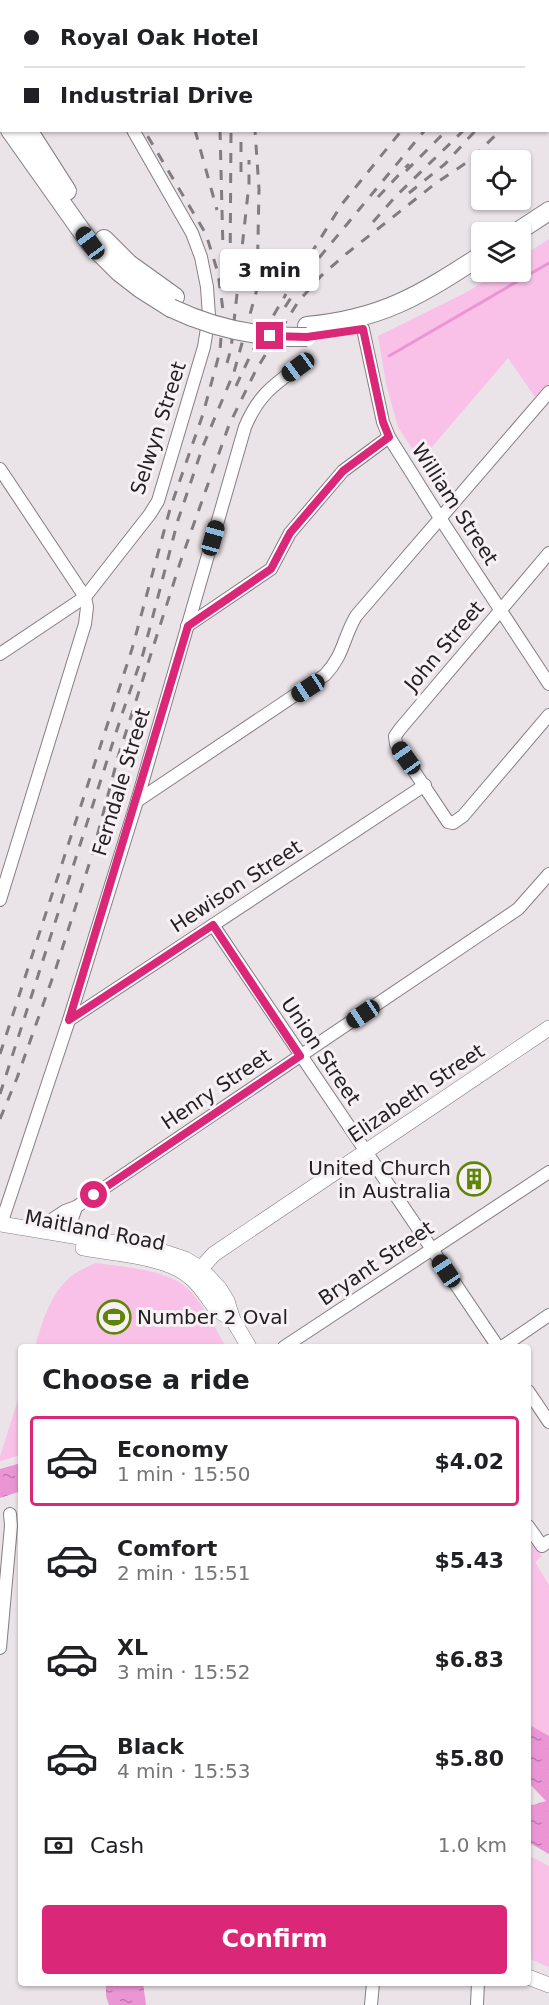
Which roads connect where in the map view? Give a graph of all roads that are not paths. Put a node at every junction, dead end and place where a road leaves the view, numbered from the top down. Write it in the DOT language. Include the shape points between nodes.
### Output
graph roads {
  1 [pos="11,132"];
  2 [pos="29,132"];
  3 [pos="134,132"];
  4 [pos="549,211"];
  5 [pos="531,223"];
  6 [pos="549,226"];
  7 [pos="531,237"];
  8 [pos="471,262"];
  9 [pos="471,276"];
  10 [pos="174,303"];
  11 [pos="363,329"];
  12 [pos="307,332"];
  13 [pos="298,367"];
  14 [pos="549,392"];
  15 [pos="389,437"];
  16 [pos="0,469"];
  17 [pos="440,518"];
  18 [pos="549,553"];
  19 [pos="85,597"];
  20 [pos="501,610"];
  21 [pos="188,626"];
  22 [pos="0,654"];
  23 [pos="549,684"];
  24 [pos="549,715"];
  25 [pos="424,785"];
  26 [pos="136,801"];
  27 [pos="549,874"];
  28 [pos="0,900"];
  29 [pos="213,925"];
  30 [pos="69,1020"];
  31 [pos="549,1029"];
  32 [pos="300,1056"];
  33 [pos="366,1151"];
  34 [pos="549,1172"];
  35 [pos="76,1207"];
  36 [pos="0,1227"];
  37 [pos="36,1230"];
  38 [pos="77,1237"];
  39 [pos="431,1249"];
  40 [pos="196,1273"];
  41 [pos="549,1315"];
  42 [pos="247,1344"];
  43 [pos="289,1344"];
  44 [pos="498,1344"];
  45 [pos="505,1344"];
  46 [pos="531,1395"];
  47 [pos="549,1422"];
  48 [pos="10,1514"];
  49 [pos="531,1529"];
  50 [pos="545,1544"];
  51 [pos="0,1648"];
  52 [pos="531,1978"];
  53 [pos="549,1985"];
  54 [pos="373,1986"];
  55 [pos="478,1986"];
  56 [pos="477,2004"];
  57 [pos="372,2005"];
  1 -- 10 [label="highway" via="90,243 141,289"];
  2 -- 10 [label="highway" via="100,236"];
  3 -- 19 [label="street, Selwyn Street" via="192,233 201,257 209,316 204,347 158,501"];
  4 -- 5 [label="highway"];
  6 -- 7 [label="highway"];
  8 -- 12 [label="highway" via="392,308"];
  9 -- 11 [label="highway" via="422,306"];
  10 -- 12 [label="highway, bridge" via="211,324 235,331 270,336"];
  11 -- 12 [label="highway"];
  11 -- 15 [label="street, William Street"];
  13 -- 21 [label="street, Ferndale Street" via="272,386 253,408"];
  14 -- 17 [label="street"];
  15 -- 17 [label="street, William Street"];
  15 -- 21 [label="street" via="343,471 290,533 271,569"];
  16 -- 19 [label="street"];
  17 -- 20 [label="street, William Street"];
  17 -- 26 [label="street" via="356,616 338,660 317,681"];
  18 -- 20 [label="street, John Street"];
  19 -- 22 [label="street, Selwyn Street"];
  19 -- 28 [label="street" via="85,624"];
  20 -- 23 [label="street, William Street"];
  20 -- 25 [label="street, John Street" via="395,739"];
  21 -- 26 [label="street, Ferndale Street"];
  24 -- 25 [label="street" via="464,816 453,823 448,822"];
  25 -- 29 [label="street, Hewison Street"];
  26 -- 30 [label="street, Ferndale Street"];
  27 -- 32 [label="street, Henry Street" via="518,909"];
  29 -- 30 [label="street, Hewison Street"];
  29 -- 32 [label="street, Union Street"];
  30 -- 36 [label="street, Ferndale Street"];
  31 -- 33 [label="main road, Elizabeth Street"];
  32 -- 33 [label="street, Union Street"];
  32 -- 35 [label="street, Henry Street"];
  33 -- 39 [label="street, Union Street"];
  33 -- 40 [label="main road, Elizabeth Street" via="211,1256"];
  34 -- 39 [label="street, Bryant Street"];
  35 -- 37 [label="street, Henry Street"];
  35 -- 38 [label="street" via="72,1219"];
  36 -- 37 [label="main road, Maitland Road"];
  36 -- 40 [label="main road, Maitland Road"];
  37 -- 38 [label="main road, Maitland Road"];
  38 -- 40 [label="main road, Maitland Road" via="158,1250 185,1259"];
  39 -- 43 [label="street, Bryant Street"];
  39 -- 44 [label="street, Union Street"];
  40 -- 42 [label="main road, Maitland Road" via="216,1308 233,1320"];
  41 -- 45 [label="street"];
  46 -- 47 [label="street"];
  48 -- 51 [label="street"];
  49 -- 50 [label="street"];
  52 -- 53 [label="main road"];
  54 -- 57 [label="street"];
  55 -- 56 [label="street"];
}
